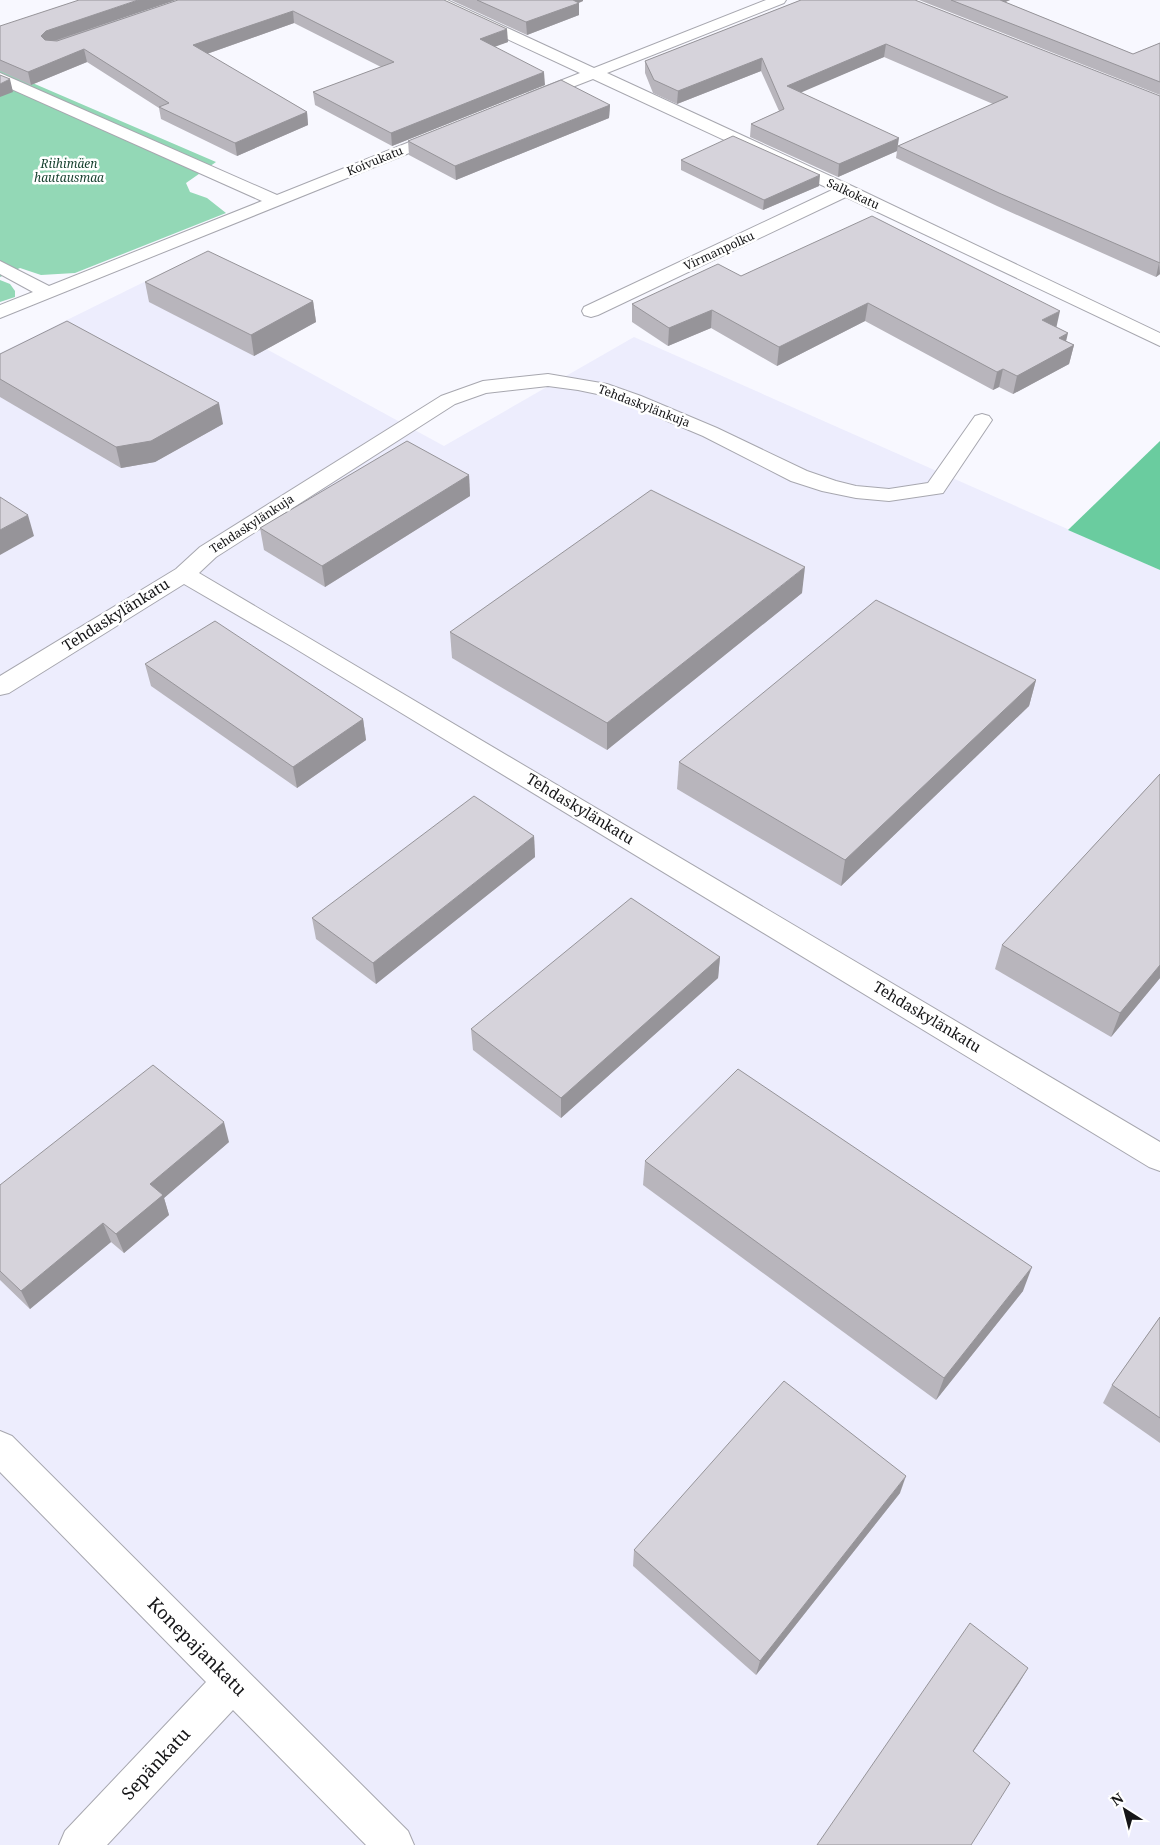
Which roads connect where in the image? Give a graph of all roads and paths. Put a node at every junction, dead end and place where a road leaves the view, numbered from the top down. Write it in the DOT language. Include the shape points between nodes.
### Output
graph roads {
  1 [pos="435,0"];
  2 [pos="779,0"];
  3 [pos="592,73"];
  4 [pos="0,78"];
  5 [pos="520,102"];
  6 [pos="457,128"];
  7 [pos="846,190"];
  8 [pos="277,201"];
  9 [pos="0,267"];
  10 [pos="48,293"];
  11 [pos="591,311"];
  12 [pos="0,312"];
  13 [pos="1160,340"];
  14 [pos="982,420"];
  15 [pos="184,574"];
  16 [pos="0,687"];
  17 [pos="1160,1158"];
  18 [pos="0,1448"];
  19 [pos="232,1683"];
  20 [pos="79,1845"];
  21 [pos="394,1845"];
  1 -- 3 [label="street, Salkokatu"];
  2 -- 3 [label="street"];
  3 -- 5 [label="street"];
  3 -- 7 [label="street, Salkokatu"];
  4 -- 8 [label="street"];
  6 -- 8 [label="street, Koivukatu"];
  7 -- 11 [label="street, Virmanpolku"];
  7 -- 13 [label="street, Salkokatu"];
  8 -- 10 [label="street, Koivukatu"];
  9 -- 10 [label="street"];
  10 -- 12 [label="street, Koivukatu"];
  14 -- 15 [label="street, Tehdaskylänkuja" via="936,488 890,495 856,492 799,476 710,432 607,390 548,380 483,387 448,400 208,552"];
  15 -- 16 [label="street, Tehdaskylänkatu"];
  15 -- 17 [label="street, Tehdaskylänkatu"];
  18 -- 19 [label="street, Konepajankatu"];
  19 -- 20 [label="street, Sepänkatu"];
  19 -- 21 [label="street, Konepajankatu"];
}
